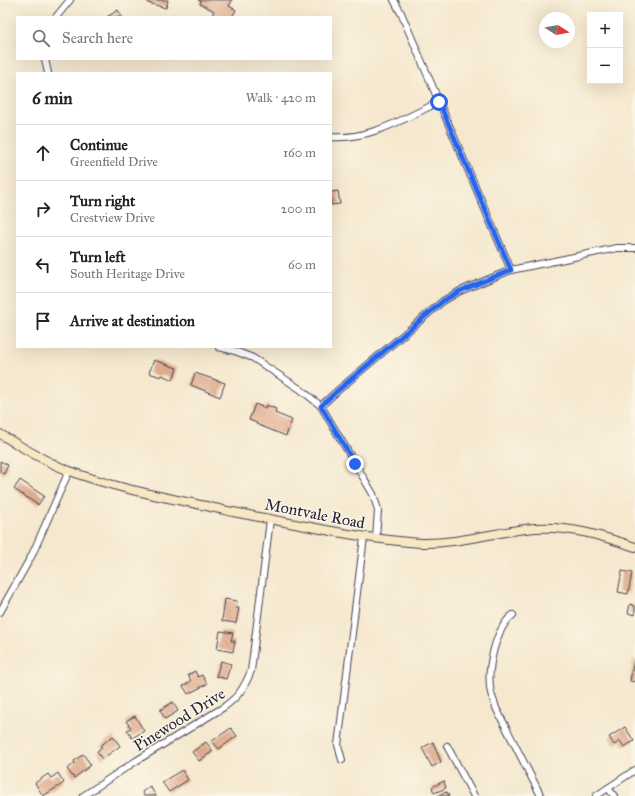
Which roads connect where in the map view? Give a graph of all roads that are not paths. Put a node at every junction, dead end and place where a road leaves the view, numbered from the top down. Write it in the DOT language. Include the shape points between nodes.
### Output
graph roads {
  1 [pos="70,0"];
  2 [pos="394,0"];
  3 [pos="57,16"];
  4 [pos="45,60"];
  5 [pos="48,72"];
  6 [pos="439,102"];
  7 [pos="332,137"];
  8 [pos="635,248"];
  9 [pos="511,270"];
  10 [pos="223,348"];
  11 [pos="321,406"];
  12 [pos="0,434"];
  13 [pos="69,471"];
  14 [pos="270,520"];
  15 [pos="364,537"];
  16 [pos="376,539"];
  17 [pos="635,547"];
  18 [pos="0,612"];
  19 [pos="513,615"];
  20 [pos="447,746"];
  21 [pos="342,760"];
  22 [pos="635,770"];
  23 [pos="608,788"];
  24 [pos="83,796"];
  25 [pos="474,796"];
  26 [pos="541,796"];
  27 [pos="596,796"];
  28 [pos="614,796"];
  1 -- 3 [label="street"];
  2 -- 6 [label="street"];
  4 -- 5 [label="street"];
  6 -- 7 [label="street" via="367,134 347,138"];
  6 -- 9 [label="street"];
  8 -- 9 [label="street" via="617,248"];
  9 -- 11 [label="street" via="460,291 443,301"];
  10 -- 11 [label="street" via="253,358 300,388"];
  11 -- 16 [label="street" via="373,494 378,510"];
  12 -- 13 [label="main road, Montvale Road"];
  13 -- 14 [label="main road, Montvale Road" via="116,486"];
  13 -- 18 [label="street" via="32,555"];
  14 -- 15 [label="main road, Montvale Road"];
  14 -- 24 [label="street, Pinewood Drive" via="251,671 246,685 236,698 224,707"];
  15 -- 16 [label="main road, Montvale Road"];
  15 -- 21 [label="street" via="338,745"];
  16 -- 17 [label="main road, Montvale Road" via="423,543 460,541 500,533 551,528 603,536"];
  19 -- 26 [label="street" via="501,629 493,656 489,675 491,693 496,708"];
  20 -- 25 [label="street"];
  22 -- 23 [label="street"];
  23 -- 27 [label="street"];
  23 -- 28 [label="street"];
}
